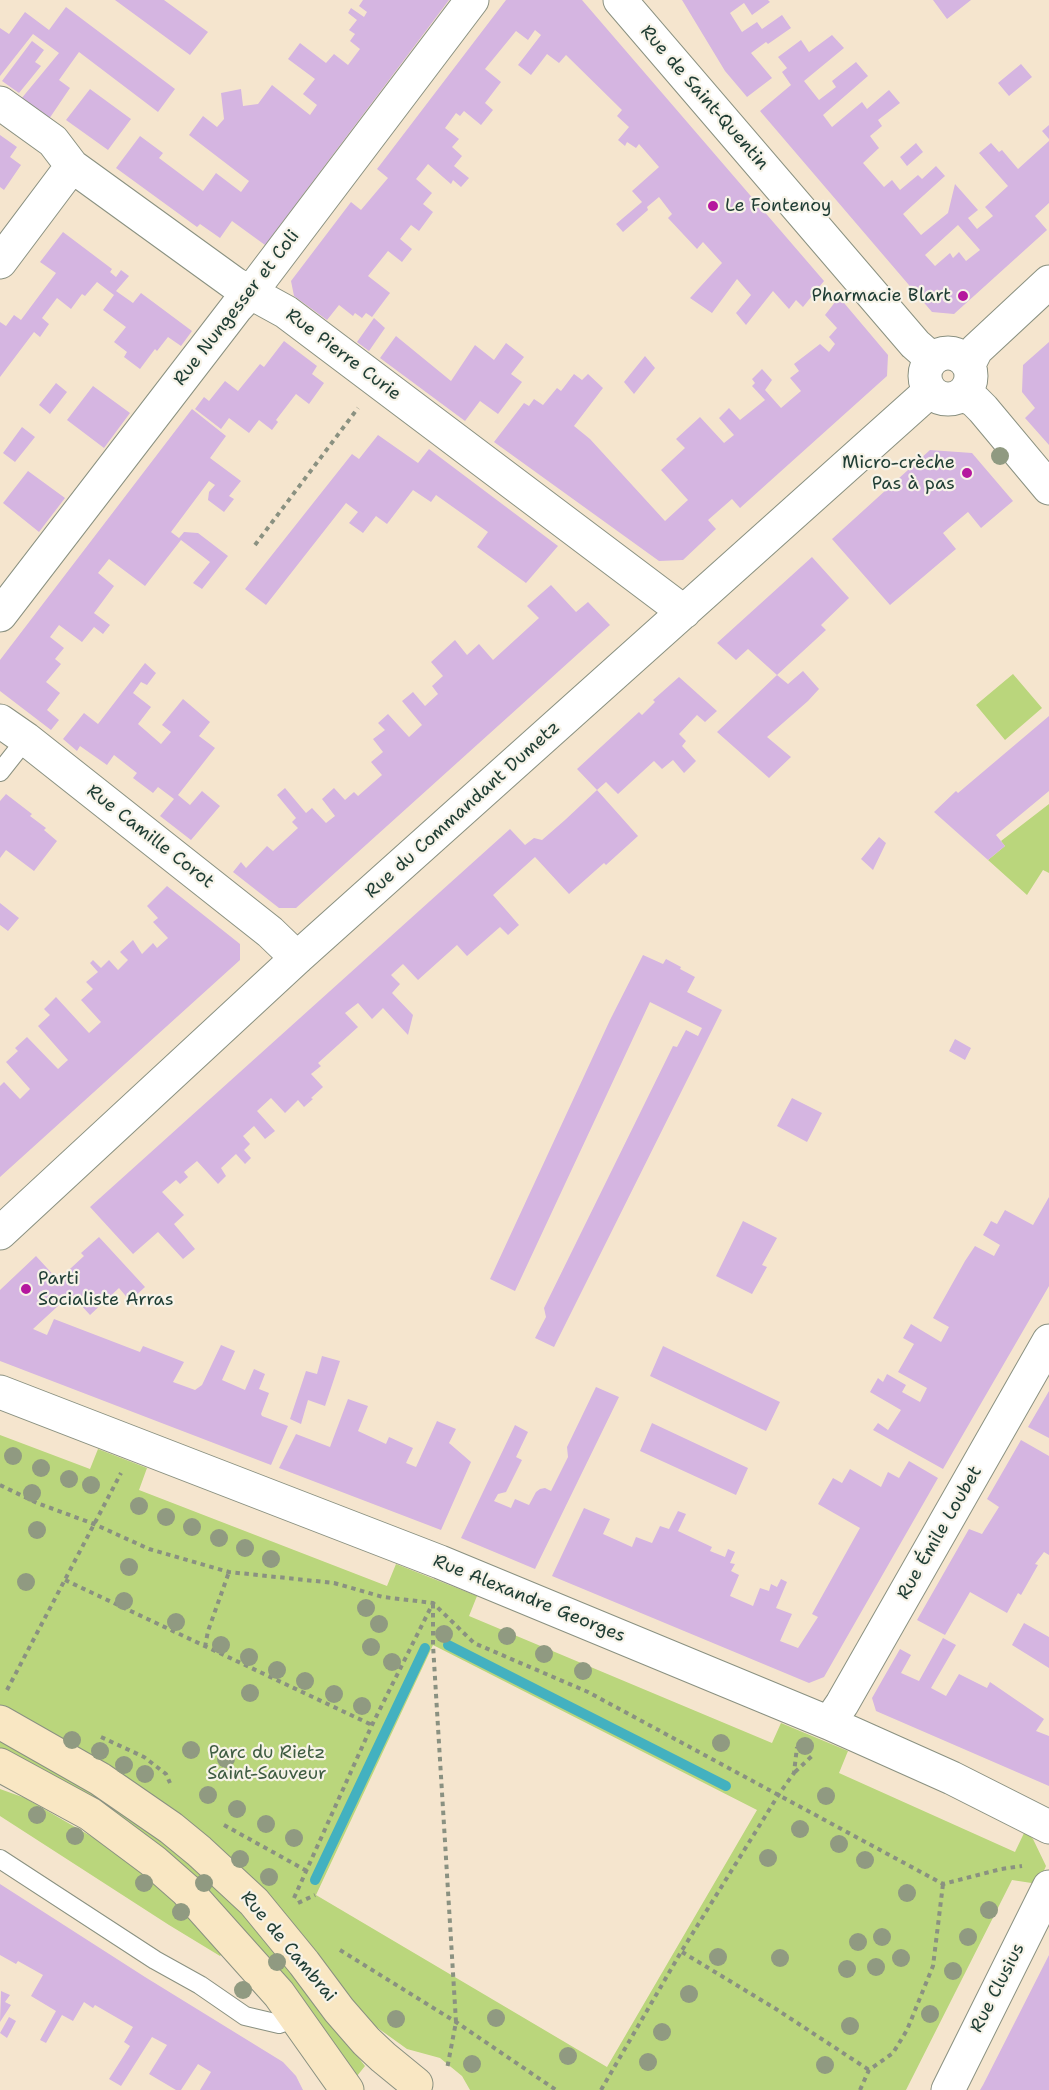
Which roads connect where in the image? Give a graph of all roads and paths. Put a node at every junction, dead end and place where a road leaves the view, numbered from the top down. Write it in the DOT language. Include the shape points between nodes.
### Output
graph roads {
  1 [pos="472,0"];
  2 [pos="620,0"];
  3 [pos="0,103"];
  4 [pos="72,166"];
  5 [pos="0,262"];
  6 [pos="1049,282"];
  7 [pos="251,292"];
  8 [pos="932,359"];
  9 [pos="966,379"];
  10 [pos="378,381"];
  11 [pos="930,391"];
  12 [pos="1049,488"];
  13 [pos="255,545"];
  14 [pos="684,612"];
  15 [pos="0,615"];
  16 [pos="0,721"];
  17 [pos="26,739"];
  18 [pos="0,772"];
  19 [pos="297,958"];
  20 [pos="0,1233"];
  21 [pos="1049,1341"];
  22 [pos="0,1392"];
  23 [pos="136,1444"];
  24 [pos="0,1485"];
  25 [pos="94,1524"];
  26 [pos="451,1566"];
  27 [pos="229,1572"];
  28 [pos="65,1580"];
  29 [pos="433,1603"];
  30 [pos="205,1647"];
  31 [pos="7,1690"];
  32 [pos="820,1719"];
  33 [pos="0,1722"];
  34 [pos="372,1725"];
  35 [pos="0,1765"];
  36 [pos="779,1794"];
  37 [pos="1049,1827"];
  38 [pos="0,1859"];
  39 [pos="1040,1878"];
  40 [pos="944,1884"];
  41 [pos="315,1895"];
  42 [pos="337,1948"];
  43 [pos="681,1952"];
  44 [pos="296,2018"];
  45 [pos="456,2022"];
  46 [pos="869,2070"];
  47 [pos="432,2084"];
  48 [pos="346,2090"];
  49 [pos="384,2090"];
  50 [pos="556,2090"];
  51 [pos="601,2090"];
  52 [pos="860,2090"];
  53 [pos="948,2090"];
  1 -- 7 [label="street, Rue Nungesser et Coli"];
  2 -- 8 [label="street, Rue de Saint-Quentin"];
  3 -- 4 [label="street, Rue Pierre Curie" via="53,141"];
  4 -- 5 [label="street"];
  4 -- 7 [label="street, Rue Pierre Curie"];
  6 -- 9 [label="street" via="976,350"];
  7 -- 10 [label="street, Rue Pierre Curie" via="286,312"];
  7 -- 15 [label="street, Rue Nungesser et Coli"];
  8 -- 9 [label="street" via="949,352 963,357"];
  8 -- 11 [label="street" via="924,374"];
  9 -- 11 [label="street" via="956,398 937,397"];
  9 -- 12 [label="street" via="975,401"];
  10 -- 13 [label="path"];
  10 -- 14 [label="street, Rue Pierre Curie"];
  11 -- 14 [label="street, Rue du Commandant Dumetz"];
  14 -- 19 [label="street, Rue du Commandant Dumetz"];
  16 -- 17 [label="street, Rue Camille Corot"];
  17 -- 18 [label="lane"];
  17 -- 19 [label="street, Rue Camille Corot" via="270,932"];
  19 -- 20 [label="street, Rue du Commandant Dumetz"];
  21 -- 32 [label="street, Rue Émile Loubet" via="842,1704"];
  22 -- 23 [label="street, Rue Alexandre Georges"];
  23 -- 25 [label="path"];
  23 -- 26 [label="street, Rue Alexandre Georges"];
  24 -- 25 [label="path"];
  25 -- 27 [label="path" via="149,1549"];
  25 -- 28 [label="path"];
  26 -- 29 [label="path"];
  26 -- 32 [label="street, Rue Alexandre Georges"];
  27 -- 29 [label="path" via="334,1583 383,1597"];
  27 -- 30 [label="path"];
  28 -- 30 [label="path"];
  28 -- 31 [label="path"];
  29 -- 34 [label="path"];
  29 -- 36 [label="path" via="474,1643 588,1692"];
  29 -- 45 [label="path"];
  30 -- 34 [label="path"];
  32 -- 36 [label="path" via="801,1732 794,1773"];
  32 -- 37 [label="street, Rue Alexandre Georges"];
  33 -- 47 [label="main road, Rue de Cambrai" via="100,1779 199,1851 254,1902 366,2041"];
  34 -- 41 [label="path" via="289,1908"];
  35 -- 44 [label="main road, Rue de Cambrai" via="90,1814 153,1861 219,1925"];
  36 -- 40 [label="path"];
  36 -- 43 [label="path"];
  38 -- 44 [label="lane" via="245,2016 279,2024"];
  39 -- 40 [label="path" via="1020,1866"];
  39 -- 53 [label="street, Rue Clusius"];
  40 -- 46 [label="path" via="933,1966 908,2030 893,2053"];
  42 -- 45 [label="path"];
  43 -- 46 [label="path"];
  43 -- 51 [label="path"];
  44 -- 48 [label="main road, Rue de Cambrai"];
  45 -- 47 [label="path" via="451,2056"];
  45 -- 50 [label="path"];
  46 -- 52 [label="path"];
  47 -- 49 [label="main road" via="399,2085"];
}
